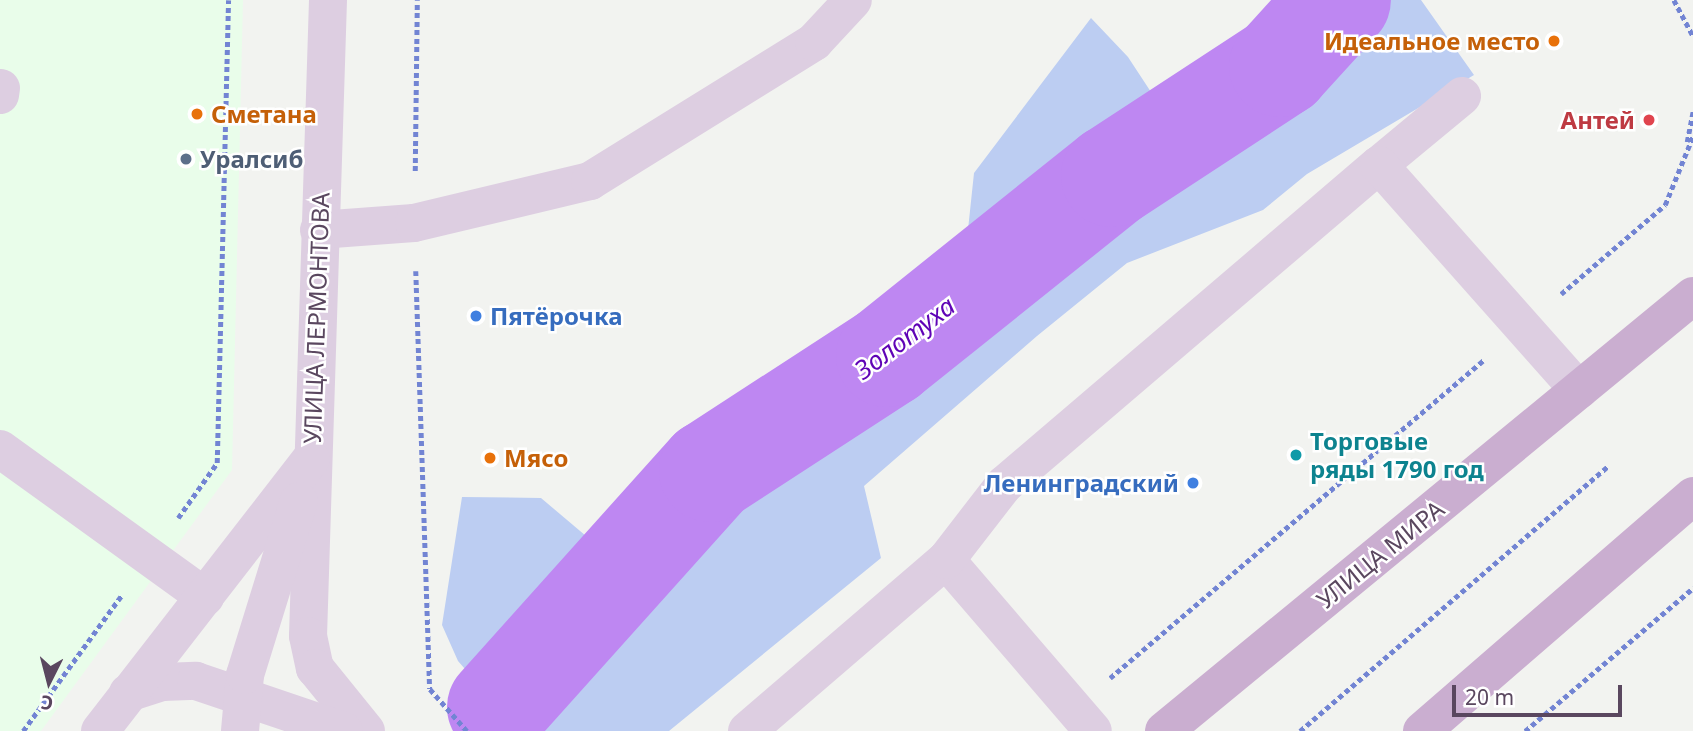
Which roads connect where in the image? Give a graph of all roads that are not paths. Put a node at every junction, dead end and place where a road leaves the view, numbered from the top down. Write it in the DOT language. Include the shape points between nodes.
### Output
graph roads {
  1 [pos="328,0"];
  2 [pos="853,0"];
  3 [pos="1,89"];
  4 [pos="0,95"];
  5 [pos="1462,96"];
  6 [pos="1379,165"];
  7 [pos="319,230"];
  8 [pos="1693,296"];
  9 [pos="1579,390"];
  10 [pos="0,449"];
  11 [pos="312,459"];
  12 [pos="1693,496"];
  13 [pos="946,560"];
  14 [pos="205,597"];
  15 [pos="243,692"];
  16 [pos="128,693"];
  17 [pos="1083,720"];
  18 [pos="100,731"];
  19 [pos="240,731"];
  20 [pos="344,731"];
  21 [pos="366,731"];
  22 [pos="747,731"];
  23 [pos="1164,731"];
  24 [pos="1422,731"];
  1 -- 7 [label="street, УЛИЦА ЛЕРМОНТОВА"];
  2 -- 7 [label="street" via="814,42 590,181 414,223"];
  3 -- 4 [label="street"];
  5 -- 6 [label="street"];
  6 -- 9 [label="street"];
  6 -- 13 [label="street" via="1004,485"];
  7 -- 11 [label="street, УЛИЦА ЛЕРМОНТОВА"];
  8 -- 9 [label="main road, УЛИЦА МИРА"];
  9 -- 23 [label="main road, УЛИЦА МИРА"];
  10 -- 14 [label="street"];
  11 -- 14 [label="street, УЛИЦА ЛЕРМОНТОВА"];
  11 -- 15 [label="street"];
  11 -- 21 [label="street" via="308,636 315,668"];
  12 -- 24 [label="main road"];
  13 -- 17 [label="street"];
  13 -- 22 [label="street"];
  14 -- 16 [label="street, УЛИЦА ЛЕРМОНТОВА"];
  15 -- 16 [label="street" via="162,682"];
  15 -- 19 [label="street"];
  15 -- 20 [label="street"];
  16 -- 18 [label="street, УЛИЦА ЛЕРМОНТОВА"];
}
